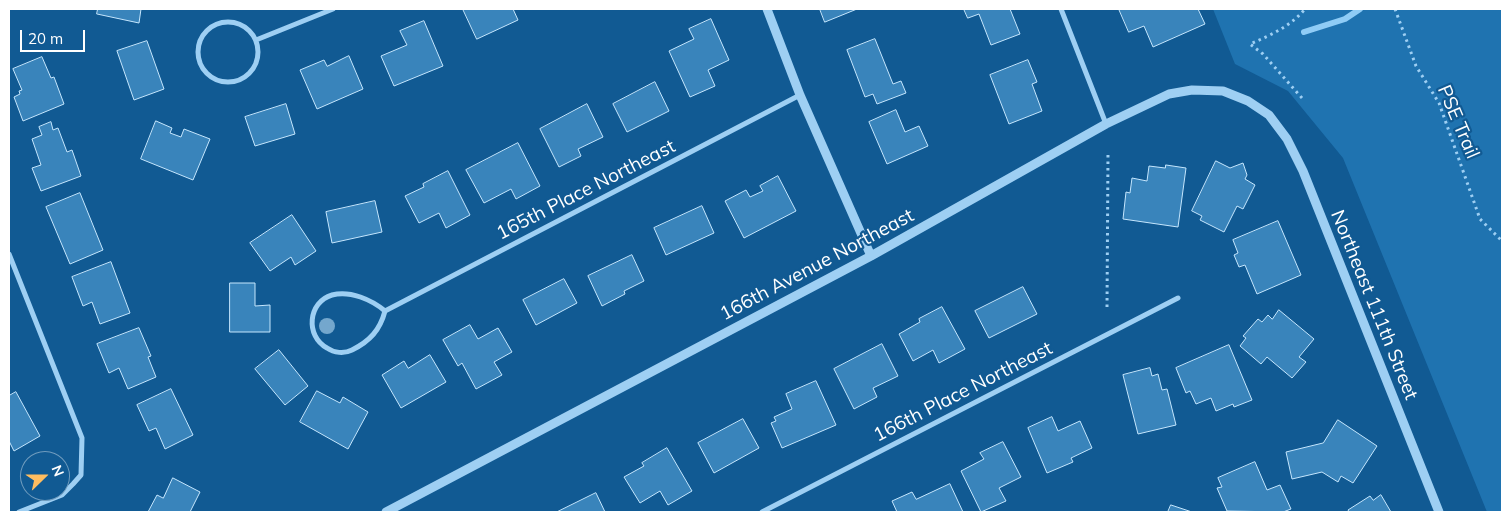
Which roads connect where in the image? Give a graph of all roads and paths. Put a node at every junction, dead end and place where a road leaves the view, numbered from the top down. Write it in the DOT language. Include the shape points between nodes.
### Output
graph roads {
  1 [pos="333,9"];
  2 [pos="766,9"];
  3 [pos="1061,9"];
  4 [pos="1305,9"];
  5 [pos="1394,9"];
  6 [pos="256,40"];
  7 [pos="800,95"];
  8 [pos="1302,98"];
  9 [pos="1269,115"];
  10 [pos="1106,124"];
  11 [pos="1108,152"];
  12 [pos="1502,241"];
  13 [pos="9,254"];
  14 [pos="871,256"];
  15 [pos="1178,298"];
  16 [pos="1107,307"];
  17 [pos="385,311"];
  18 [pos="399,509"];
  19 [pos="19,512"];
  20 [pos="386,512"];
  21 [pos="762,512"];
  22 [pos="1439,512"];
  1 -- 6 [label="street"];
  2 -- 7 [label="street"];
  3 -- 10 [label="street"];
  4 -- 8 [label="path" via="1296,20 1250,44"];
  5 -- 12 [label="path, PSE Trail" via="1416,66 1438,102 1480,219"];
  6 -- 6 [label="street" via="251,32 236,22 217,24 203,36 198,54 213,77 222,81 240,79 254,67 258,49"];
  7 -- 14 [label="street"];
  7 -- 17 [label="street, 165th Place Northeast"];
  9 -- 10 [label="street, 166th Avenue Northeast" via="1223,90 1192,90 1170,94"];
  9 -- 22 [label="street, Northeast 111th Street" via="1287,139 1303,171"];
  10 -- 14 [label="street, 166th Avenue Northeast"];
  11 -- 16 [label="path"];
  13 -- 19 [label="street" via="82,438 81,474 62,495"];
  14 -- 18 [label="street, 166th Avenue Northeast"];
  15 -- 21 [label="street, 166th Place Northeast"];
  17 -- 17 [label="street" via="360,297 340,293 331,295 317,305 311,322 312,331 316,340 330,351 348,352 371,338 378,330"];
  18 -- 20 [label="street, 166th Avenue Northeast"];
}
